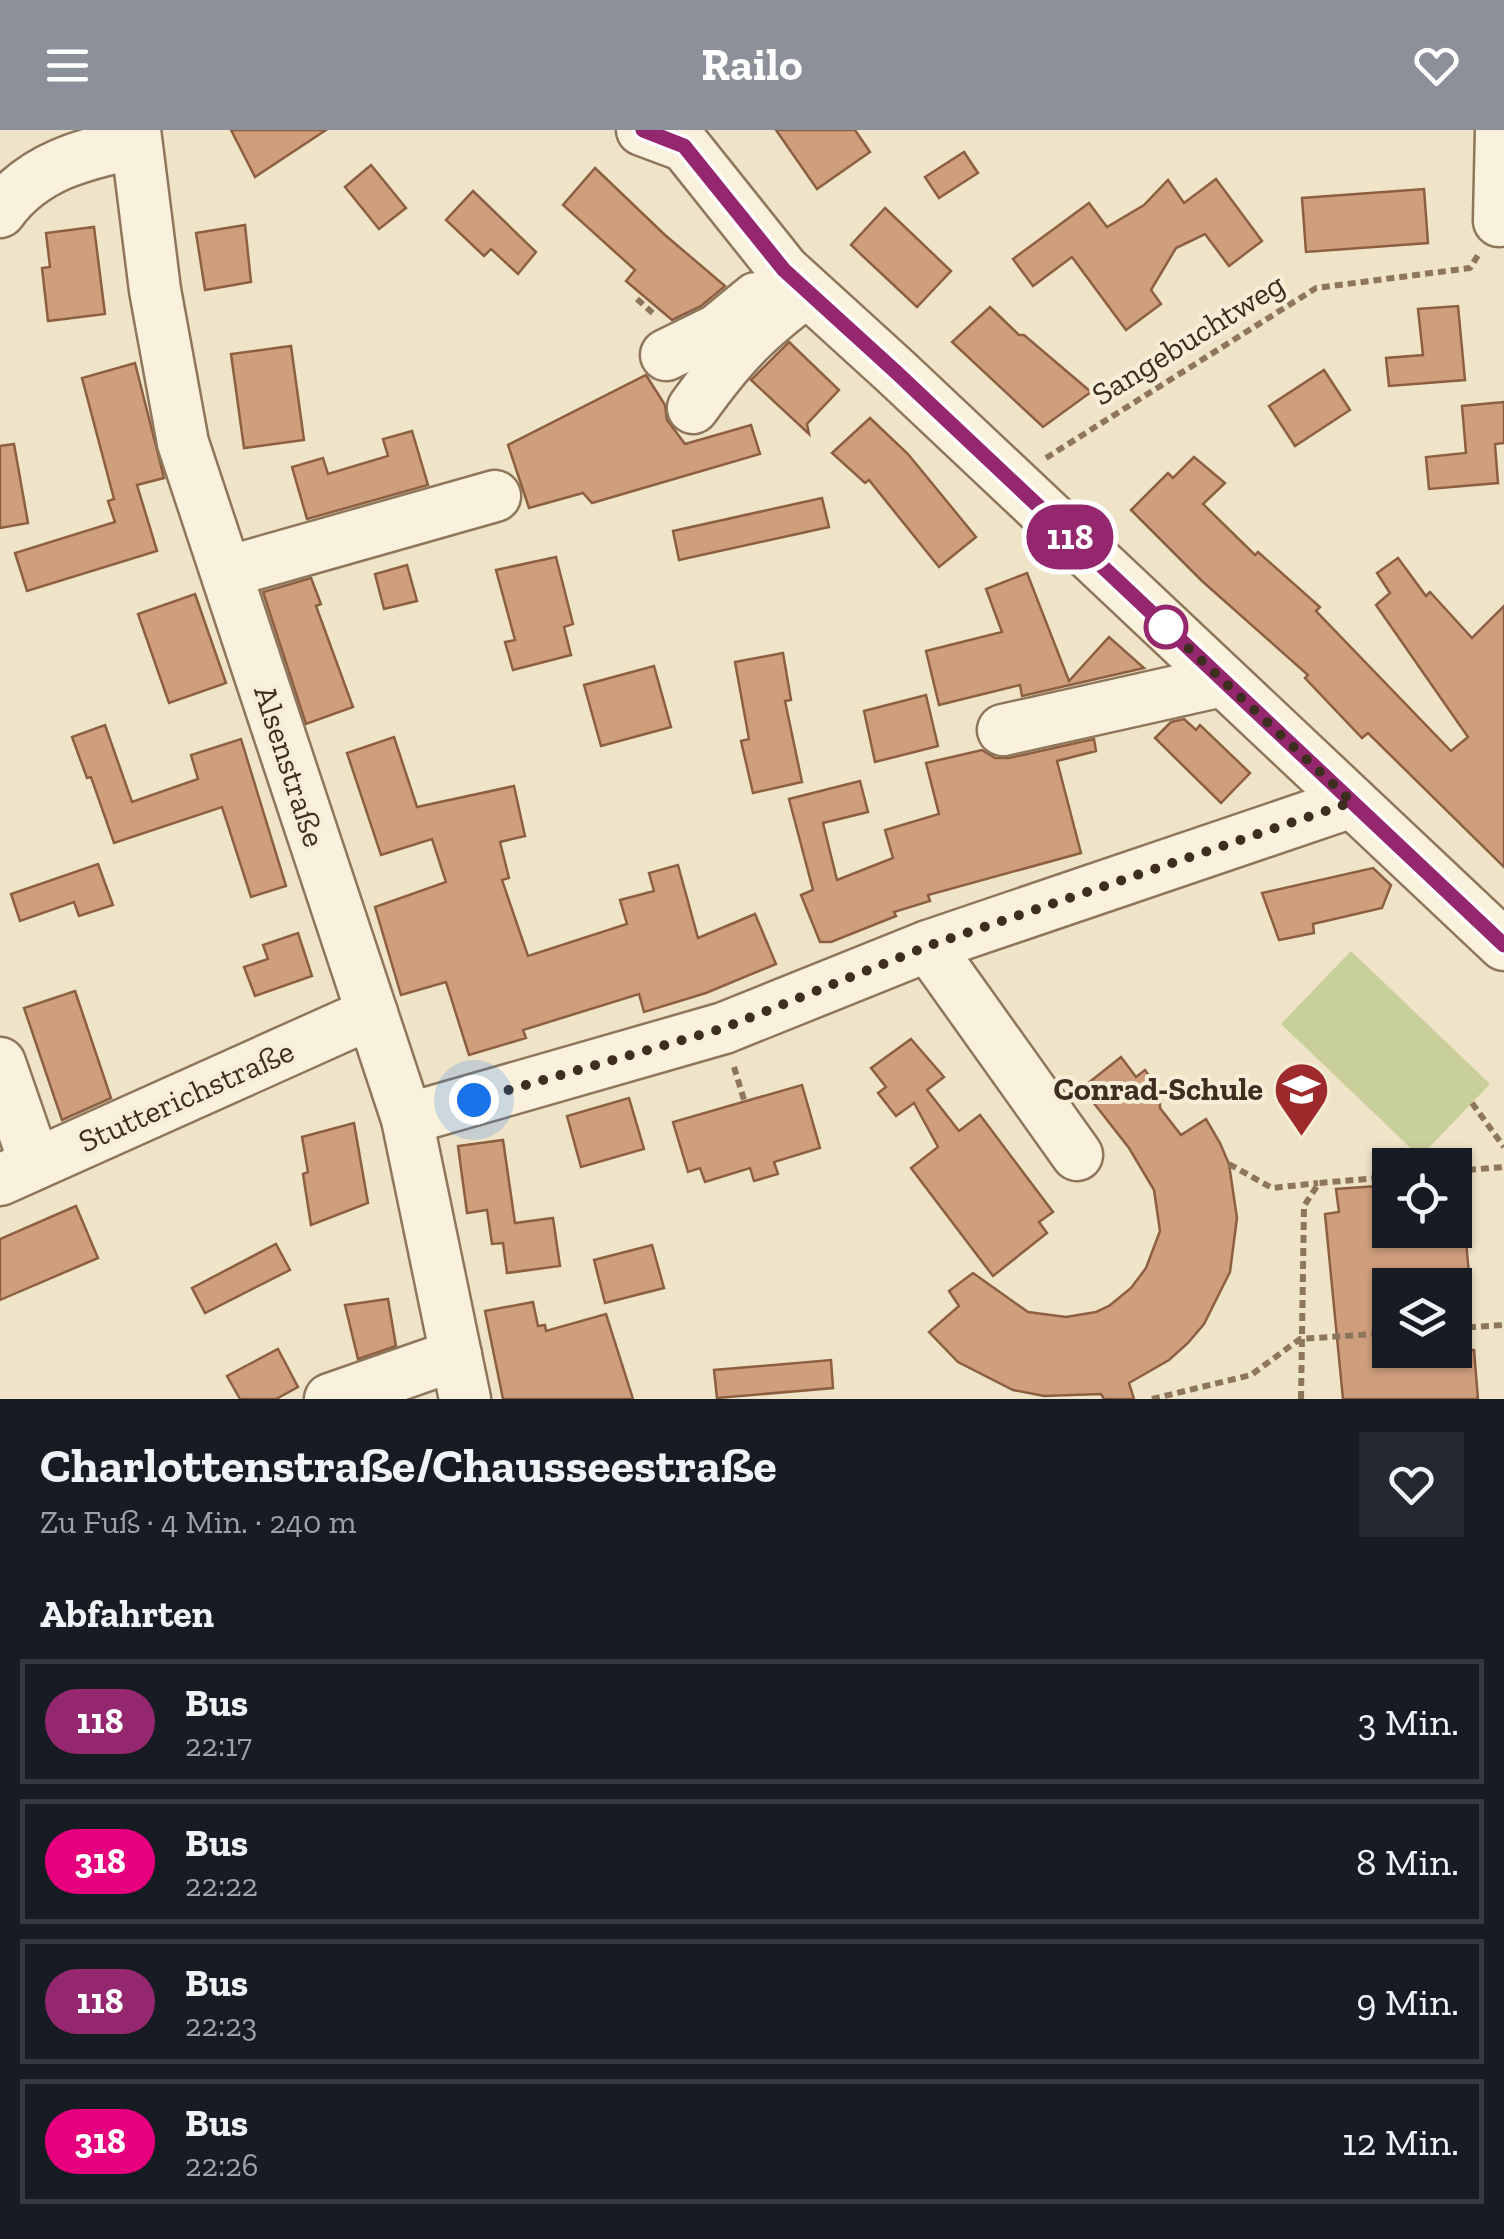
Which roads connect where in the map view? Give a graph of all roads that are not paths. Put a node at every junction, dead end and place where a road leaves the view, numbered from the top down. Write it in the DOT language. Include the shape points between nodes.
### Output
graph roads {
  1 [pos="670,135"];
  2 [pos="1502,135"];
  3 [pos="135,136"];
  4 [pos="0,212"];
  5 [pos="1500,221"];
  6 [pos="795,281"];
  7 [pos="666,355"];
  8 [pos="693,408"];
  9 [pos="496,496"];
  10 [pos="227,572"];
  11 [pos="1222,681"];
  12 [pos="1004,730"];
  13 [pos="1352,802"];
  14 [pos="1504,945"];
  15 [pos="928,946"];
  16 [pos="372,1013"];
  17 [pos="0,1063"];
  18 [pos="407,1120"];
  19 [pos="1077,1155"];
  20 [pos="17,1172"];
  21 [pos="461,1377"];
  22 [pos="330,1399"];
  1 -- 6 [label="street"];
  2 -- 5 [label="street"];
  3 -- 4 [label="street" via="47,168"];
  3 -- 10 [label="street, Alsenstraße" via="184,443"];
  6 -- 7 [label="street"];
  6 -- 8 [label="street"];
  6 -- 11 [label="street"];
  9 -- 10 [label="street"];
  10 -- 16 [label="street, Alsenstraße"];
  11 -- 12 [label="street"];
  11 -- 13 [label="street"];
  13 -- 14 [label="street"];
  13 -- 15 [label="street"];
  15 -- 18 [label="street" via="724,1028"];
  15 -- 19 [label="street"];
  16 -- 18 [label="street, Alsenstraße"];
  16 -- 20 [label="street, Stutterichstraße"];
  17 -- 20 [label="street"];
  18 -- 21 [label="street, Alsenstraße"];
  21 -- 22 [label="street"];
}
